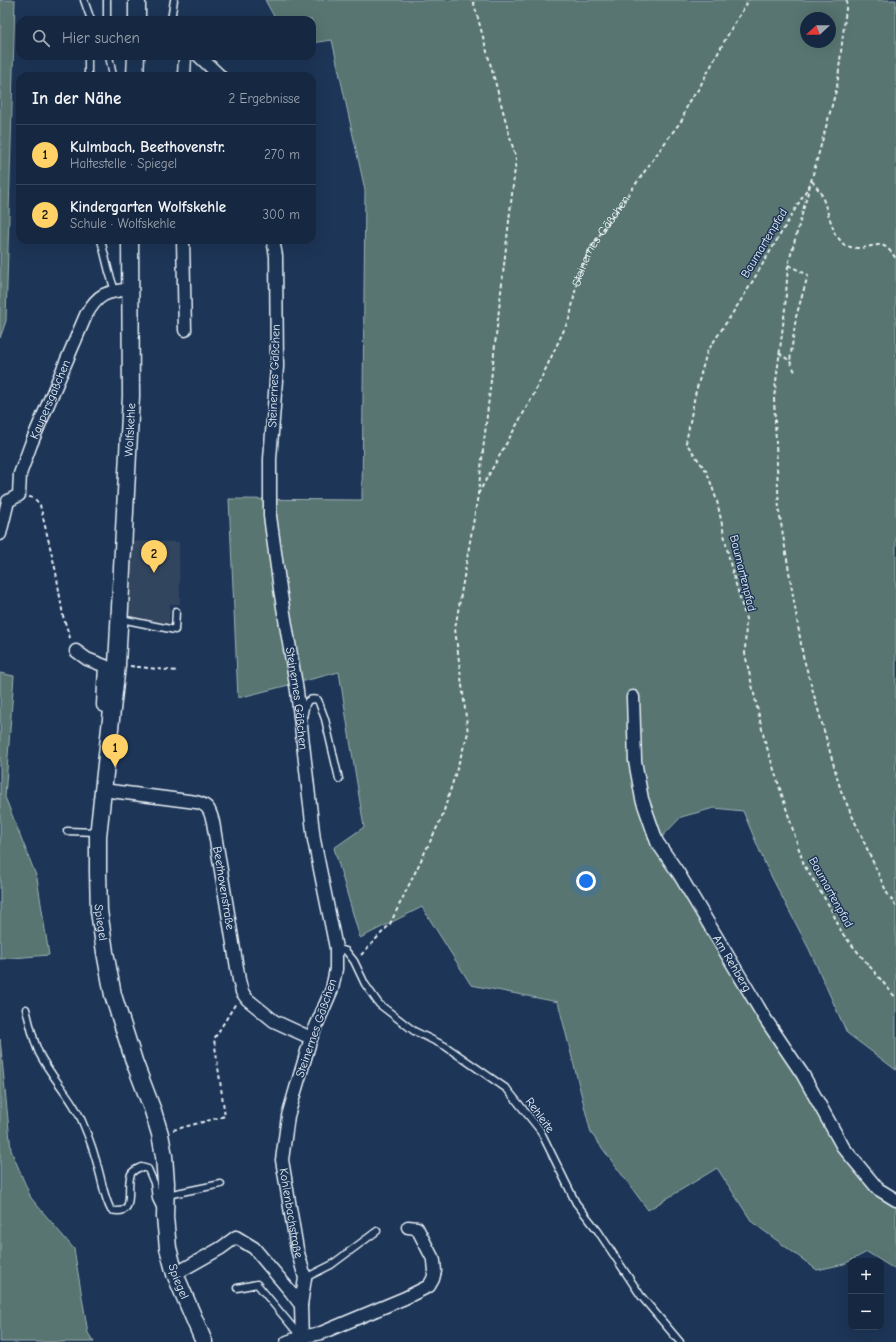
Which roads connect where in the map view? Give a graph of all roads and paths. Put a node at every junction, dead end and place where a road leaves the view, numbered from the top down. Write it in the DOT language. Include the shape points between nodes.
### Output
graph roads {
  1 [pos="84,0"];
  2 [pos="107,0"];
  3 [pos="137,0"];
  4 [pos="174,0"];
  5 [pos="473,0"];
  6 [pos="749,0"];
  7 [pos="847,0"];
  8 [pos="90,16"];
  9 [pos="107,16"];
  10 [pos="137,16"];
  11 [pos="172,16"];
  12 [pos="88,60"];
  13 [pos="109,60"];
  14 [pos="136,60"];
  15 [pos="185,60"];
  16 [pos="203,60"];
  17 [pos="88,72"];
  18 [pos="112,72"];
  19 [pos="135,72"];
  20 [pos="184,72"];
  21 [pos="216,72"];
  22 [pos="812,181"];
  23 [pos="102,244"];
  24 [pos="130,244"];
  25 [pos="183,244"];
  26 [pos="274,244"];
  27 [pos="896,259"];
  28 [pos="788,265"];
  29 [pos="131,289"];
  30 [pos="115,291"];
  31 [pos="185,330"];
  32 [pos="779,352"];
  33 [pos="790,361"];
  34 [pos="796,374"];
  35 [pos="478,495"];
  36 [pos="34,498"];
  37 [pos="0,534"];
  38 [pos="176,611"];
  39 [pos="119,619"];
  40 [pos="76,651"];
  41 [pos="117,665"];
  42 [pos="178,671"];
  43 [pos="633,697"];
  44 [pos="112,709"];
  45 [pos="301,726"];
  46 [pos="339,779"];
  47 [pos="103,790"];
  48 [pos="67,831"];
  49 [pos="99,832"];
  50 [pos="896,906"];
  51 [pos="336,948"];
  52 [pos="354,961"];
  53 [pos="242,992"];
  54 [pos="896,998"];
  55 [pos="26,1009"];
  56 [pos="311,1038"];
  57 [pos="160,1134"];
  58 [pos="284,1147"];
  59 [pos="221,1184"];
  60 [pos="166,1196"];
  61 [pos="896,1200"];
  62 [pos="165,1217"];
  63 [pos="408,1227"];
  64 [pos="377,1231"];
  65 [pos="175,1274"];
  66 [pos="305,1278"];
  67 [pos="237,1288"];
  68 [pos="301,1305"];
  69 [pos="302,1339"];
  70 [pos="204,1342"];
  71 [pos="287,1342"];
  72 [pos="680,1342"];
  1 -- 8 [label="lane"];
  2 -- 9 [label="lane"];
  3 -- 10 [label="street"];
  4 -- 11 [label="lane"];
  5 -- 35 [label="path" via="516,159"];
  6 -- 35 [label="path, Steinernes Gäßchen" via="698,90 689,101 682,120 589,250 578,277 570,316 533,396"];
  7 -- 22 [label="path" via="837,87"];
  12 -- 17 [label="lane"];
  13 -- 18 [label="lane"];
  14 -- 19 [label="street"];
  15 -- 20 [label="street"];
  16 -- 21 [label="street"];
  22 -- 27 [label="path" via="821,193 836,234 844,246 859,248 880,244"];
  22 -- 28 [label="path"];
  22 -- 54 [label="path, Baumartenpfad" via="745,294 707,352 695,395 686,443 707,472 717,501 731,567 746,620 745,654 764,738 804,865 830,907 842,934"];
  23 -- 30 [label="lane"];
  24 -- 29 [label="street, Wolfskehle"];
  25 -- 31 [label="street"];
  26 -- 45 [label="street, Steinernes Gäßchen" via="277,367 270,459 270,516"];
  28 -- 32 [label="path"];
  28 -- 33 [label="path" via="808,275 796,317"];
  29 -- 30 [label="street, Kaupersgäßchen"];
  29 -- 39 [label="street, Wolfskehle" via="131,396"];
  30 -- 37 [label="street, Kaupersgäßchen" via="99,297 86,315 31,444 20,474 19,494 8,501"];
  32 -- 33 [label="path"];
  32 -- 50 [label="path" via="774,398 779,511 803,656 840,791 887,893"];
  33 -- 34 [label="path"];
  35 -- 52 [label="path" via="456,629 468,733 442,817 390,924"];
  36 -- 40 [label="path" via="40,505 56,572 63,616"];
  38 -- 39 [label="lane" via="175,630"];
  39 -- 41 [label="street, Spiegel"];
  40 -- 44 [label="street" via="87,660 105,666 103,705"];
  41 -- 42 [label="path"];
  41 -- 44 [label="street, Spiegel"];
  43 -- 61 [label="street, Am Rehberg" via="635,761 642,799 657,842 802,1075 842,1148 878,1189"];
  44 -- 47 [label="street, Spiegel"];
  45 -- 46 [label="lane" via="306,703 309,699 318,700"];
  45 -- 51 [label="street, Steinernes Gäßchen" via="314,840"];
  47 -- 49 [label="street, Spiegel"];
  47 -- 53 [label="street, Beethovenstraße" via="196,802 208,808 213,822"];
  48 -- 49 [label="lane"];
  49 -- 57 [label="street, Spiegel" via="99,911 113,995"];
  51 -- 52 [label="lane, Rehleite" via="346,951"];
  51 -- 56 [label="street, Steinernes Gäßchen" via="336,969 332,989"];
  52 -- 72 [label="lane, Rehleite" via="365,984 379,1004 414,1031 445,1046 507,1090 540,1130 576,1203 641,1296"];
  53 -- 56 [label="street, Beethovenstraße" via="274,1021"];
  53 -- 57 [label="path" via="214,1039 225,1116"];
  55 -- 62 [label="lane, Spiegel" via="40,1054 84,1125 110,1210 122,1211 128,1205 131,1175 134,1170 141,1167 148,1170 151,1175 156,1199"];
  56 -- 58 [label="street, Steinernes Gäßchen" via="288,1116"];
  57 -- 60 [label="street, Spiegel"];
  58 -- 66 [label="street, Kohlenbachstraße" via="284,1175 297,1249"];
  59 -- 60 [label="lane"];
  60 -- 62 [label="street, Spiegel"];
  62 -- 65 [label="street, Spiegel" via="168,1248"];
  63 -- 69 [label="street" via="417,1228 434,1261 435,1271 429,1286"];
  64 -- 66 [label="lane" via="331,1265"];
  65 -- 68 [label="street" via="236,1237 254,1248"];
  65 -- 70 [label="street, Spiegel"];
  66 -- 68 [label="street, Kohlenbachstraße"];
  67 -- 69 [label="lane" via="257,1284"];
  68 -- 69 [label="street, Kohlenbachstraße"];
  69 -- 71 [label="street"];
}
